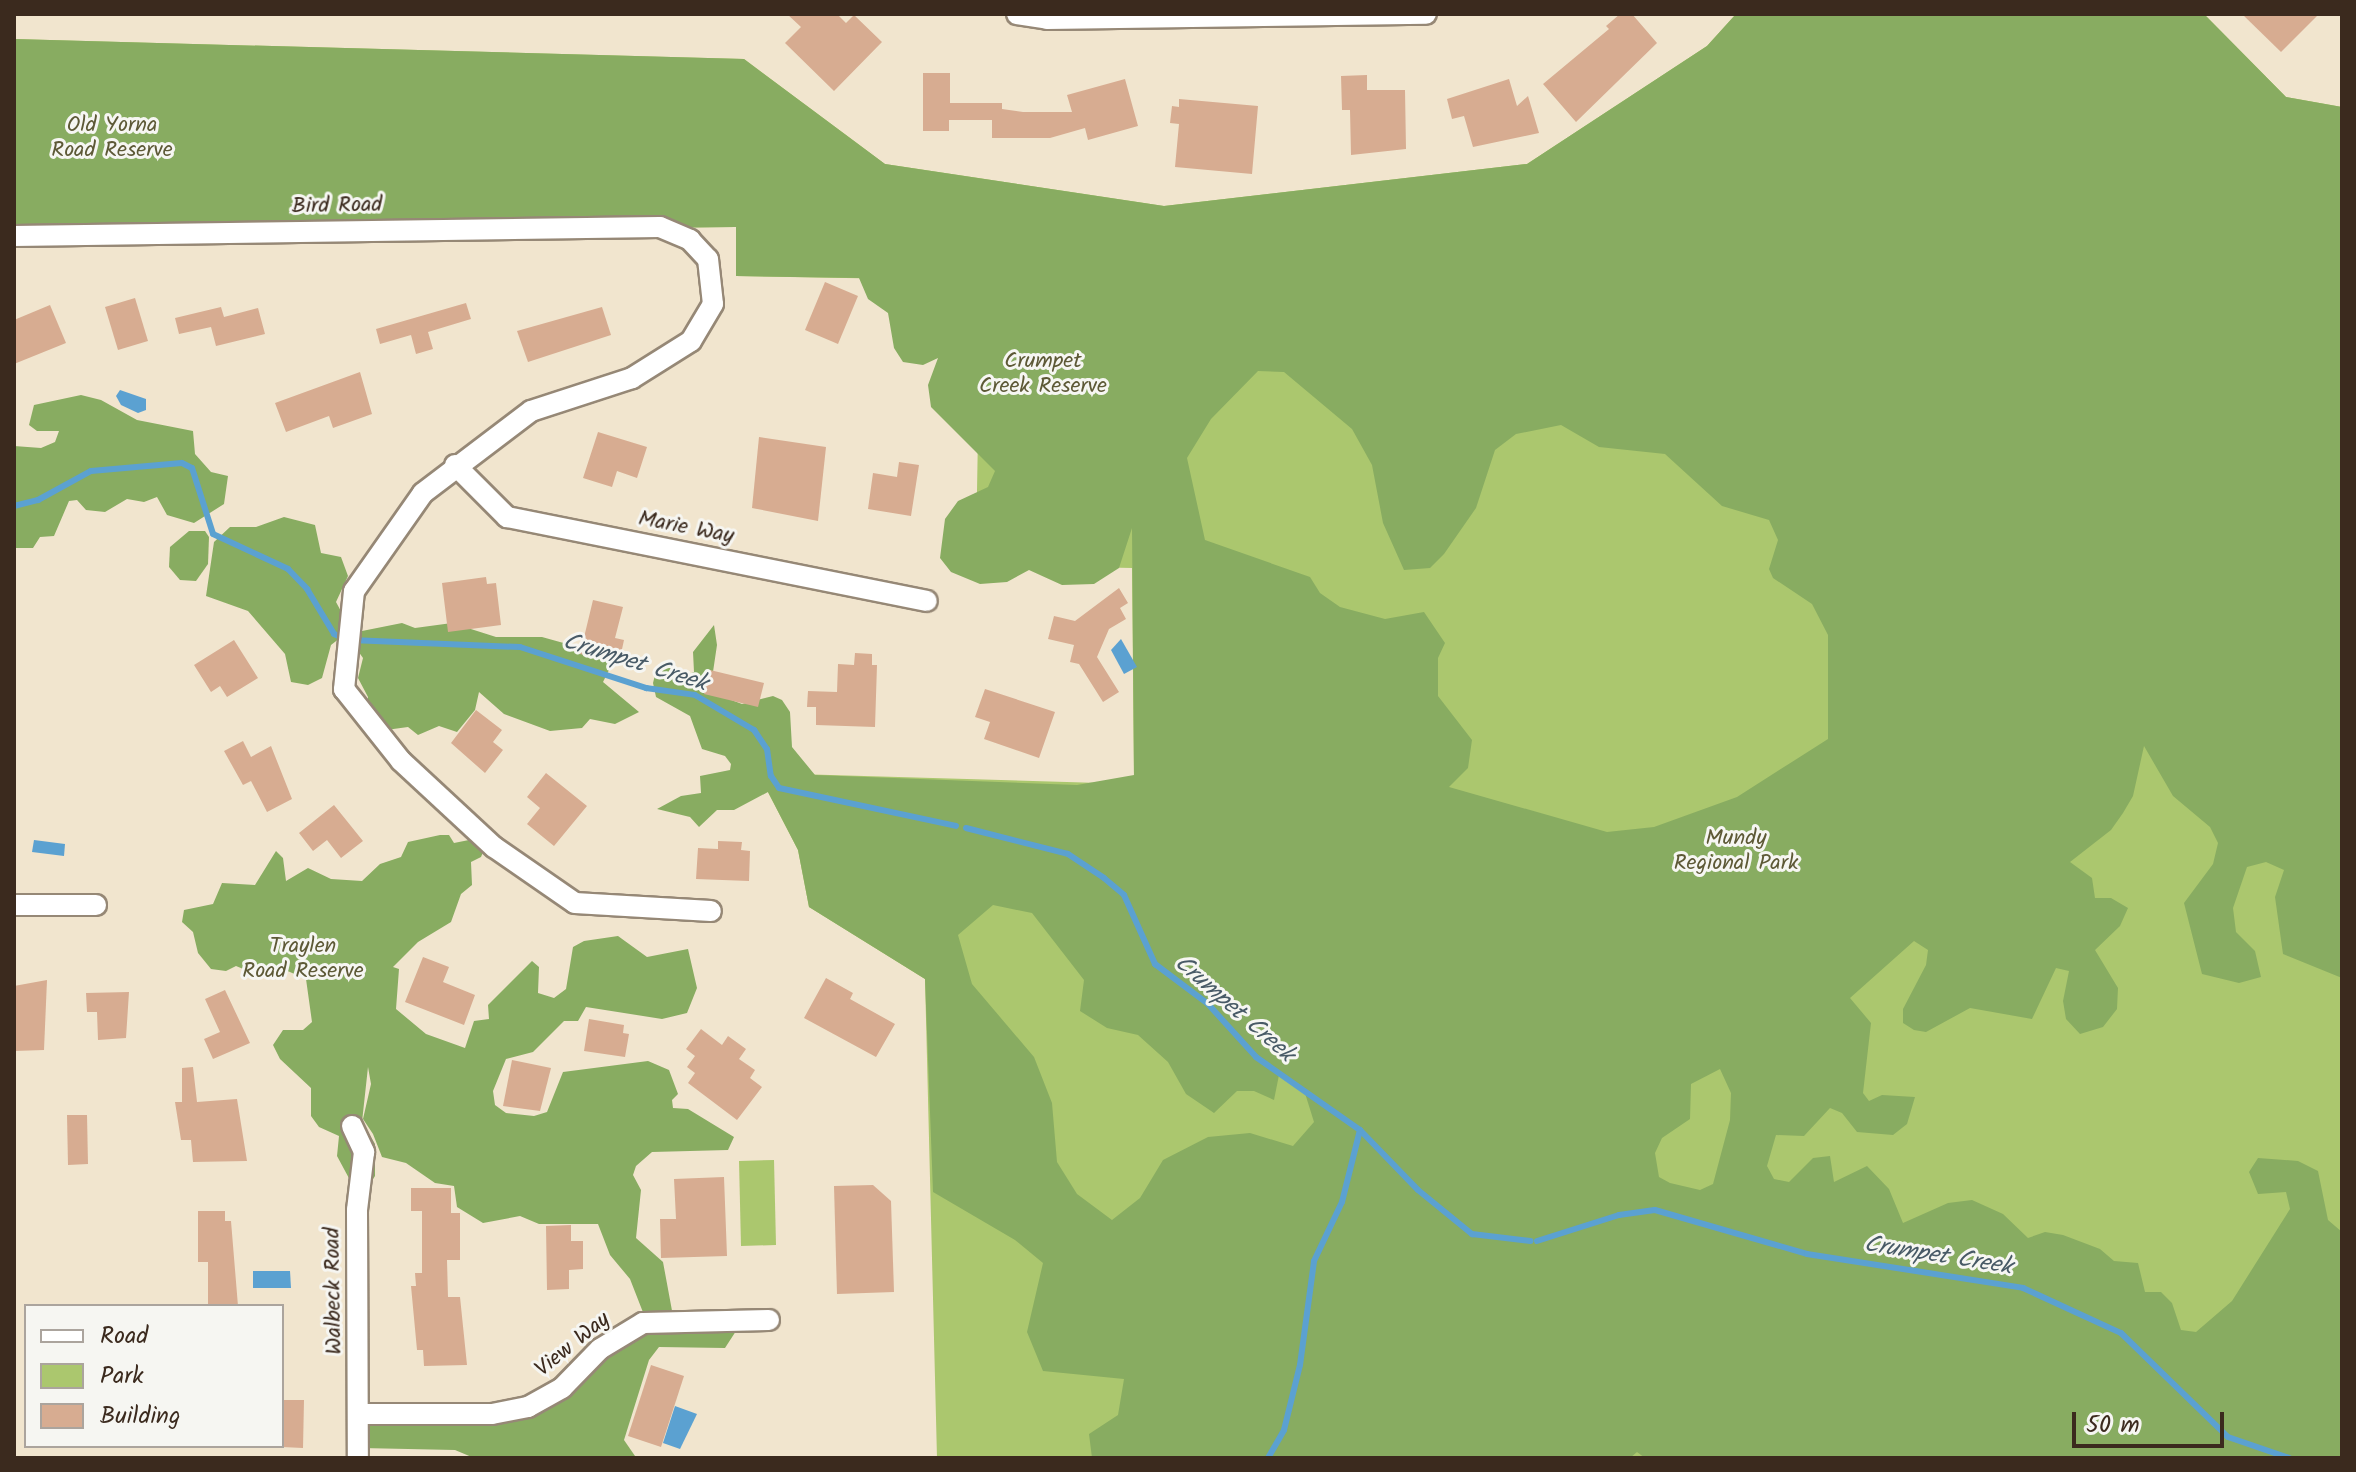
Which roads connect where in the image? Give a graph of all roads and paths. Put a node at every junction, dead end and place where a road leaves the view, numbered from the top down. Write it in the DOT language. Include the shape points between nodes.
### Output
graph roads {
  1 [pos="1017,14"];
  2 [pos="1426,14"];
  3 [pos="14,236"];
  4 [pos="455,465"];
  5 [pos="927,601"];
  6 [pos="14,905"];
  7 [pos="96,905"];
  8 [pos="711,911"];
  9 [pos="352,1126"];
  10 [pos="769,1320"];
  11 [pos="359,1414"];
  12 [pos="358,1458"];
  1 -- 2 [label="street" via="1047,19"];
  3 -- 4 [label="street, Bird Road" via="660,227 690,240 708,259 713,304 691,341 632,378 531,411"];
  4 -- 5 [label="street, Marie Way" via="507,517"];
  4 -- 8 [label="street" via="423,493 354,591 344,689 401,761 515,866 575,903"];
  6 -- 7 [label="street"];
  9 -- 11 [label="street, Walbeck Road" via="364,1152 357,1210"];
  10 -- 11 [label="street, View Way" via="643,1323 600,1349 562,1388 528,1407 492,1414"];
  11 -- 12 [label="street, Walbeck Road"];
}
